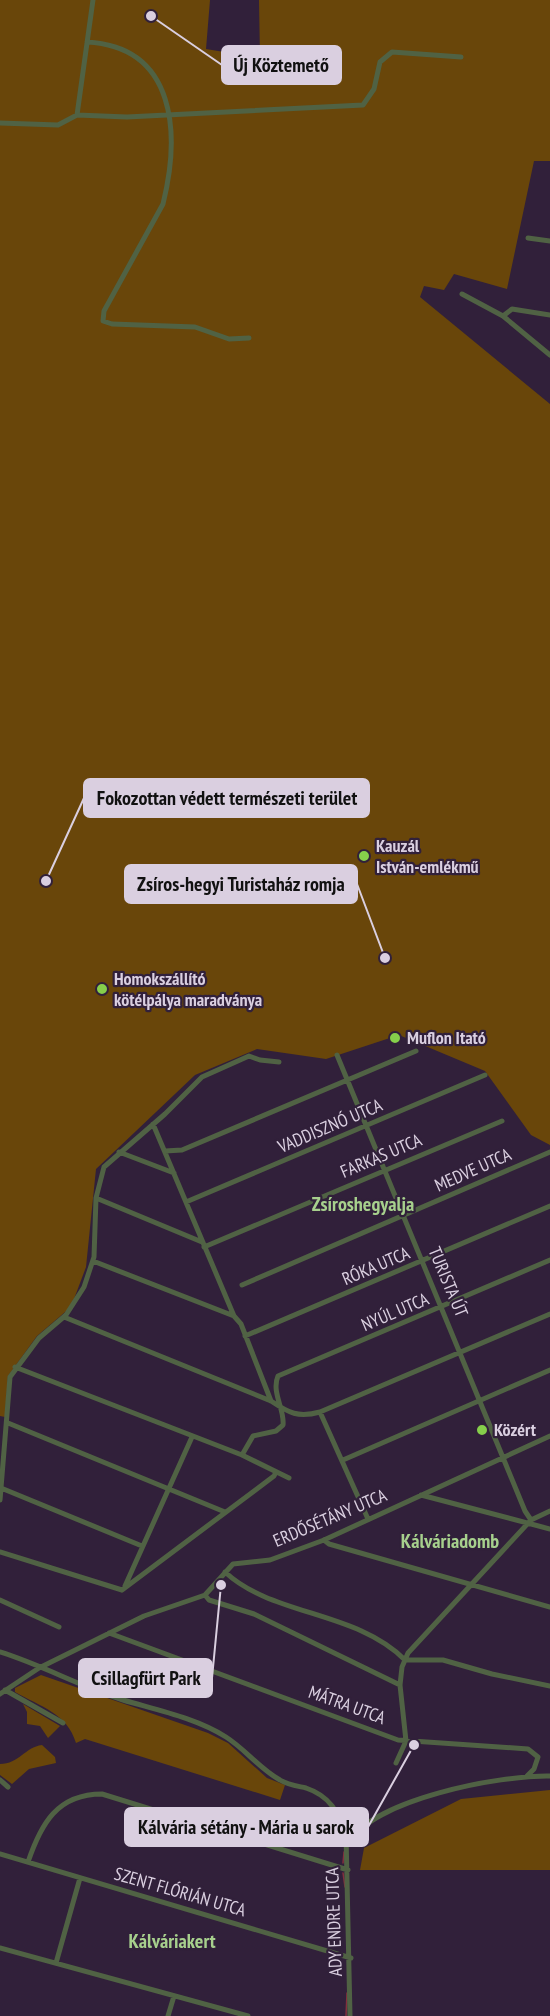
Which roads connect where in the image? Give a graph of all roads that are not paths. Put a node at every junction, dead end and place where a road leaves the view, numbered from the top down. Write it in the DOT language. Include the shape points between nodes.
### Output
graph roads {
  1 [pos="93,0"];
  2 [pos="87,42"];
  3 [pos="461,57"];
  4 [pos="170,113"];
  5 [pos="77,115"];
  6 [pos="0,123"];
  7 [pos="528,238"];
  8 [pos="550,241"];
  9 [pos="462,294"];
  10 [pos="550,315"];
  11 [pos="503,316"];
  12 [pos="249,338"];
  13 [pos="550,355"];
  14 [pos="416,1051"];
  15 [pos="337,1055"];
  16 [pos="279,1062"];
  17 [pos="485,1075"];
  18 [pos="348,1081"];
  19 [pos="502,1121"];
  20 [pos="153,1124"];
  21 [pos="367,1127"];
  22 [pos="165,1151"];
  23 [pos="119,1152"];
  24 [pos="550,1152"];
  25 [pos="385,1171"];
  26 [pos="174,1173"];
  27 [pos="96,1198"];
  28 [pos="186,1202"];
  29 [pos="550,1206"];
  30 [pos="404,1216"];
  31 [pos="203,1245"];
  32 [pos="550,1260"];
  33 [pos="93,1261"];
  34 [pos="424,1262"];
  35 [pos="242,1286"];
  36 [pos="443,1308"];
  37 [pos="550,1314"];
  38 [pos="234,1316"];
  39 [pos="64,1317"];
  40 [pos="245,1336"];
  41 [pos="461,1352"];
  42 [pos="15,1367"];
  43 [pos="550,1370"];
  44 [pos="271,1401"];
  45 [pos="481,1401"];
  46 [pos="279,1406"];
  47 [pos="320,1412"];
  48 [pos="8,1422"];
  49 [pos="550,1436"];
  50 [pos="192,1437"];
  51 [pos="242,1455"];
  52 [pos="504,1456"];
  53 [pos="343,1460"];
  54 [pos="276,1472"];
  55 [pos="289,1478"];
  56 [pos="168,1487"];
  57 [pos="1,1488"];
  58 [pos="420,1495"];
  59 [pos="0,1500"];
  60 [pos="550,1511"];
  61 [pos="225,1512"];
  62 [pos="369,1519"];
  63 [pos="530,1522"];
  64 [pos="550,1529"];
  65 [pos="324,1540"];
  66 [pos="142,1546"];
  67 [pos="0,1552"];
  68 [pos="225,1572"];
  69 [pos="471,1584"];
  70 [pos="122,1590"];
  71 [pos="205,1595"];
  72 [pos="0,1600"];
  73 [pos="550,1607"];
  74 [pos="59,1627"];
  75 [pos="110,1633"];
  76 [pos="0,1652"];
  77 [pos="405,1660"];
  78 [pos="39,1668"];
  79 [pos="400,1684"];
  80 [pos="550,1686"];
  81 [pos="3,1692"];
  82 [pos="63,1723"];
  83 [pos="406,1741"];
  84 [pos="396,1764"];
  85 [pos="527,1776"];
  86 [pos="550,1776"];
  87 [pos="0,1780"];
  88 [pos="8,1787"];
  89 [pos="347,1847"];
  90 [pos="0,1854"];
  91 [pos="28,1862"];
  92 [pos="348,1870"];
  93 [pos="80,1878"];
  94 [pos="0,1947"];
  95 [pos="351,1958"];
  96 [pos="56,1963"];
  97 [pos="174,1996"];
  98 [pos="168,2016"];
  99 [pos="248,2016"];
  100 [pos="350,2016"];
  1 -- 2 [label="street"];
  2 -- 4 [label="street" via="116,47 141,61 161,85"];
  2 -- 5 [label="street"];
  3 -- 4 [label="street" via="392,52 380,62 374,89 363,105"];
  4 -- 5 [label="street" via="127,117"];
  4 -- 12 [label="street" via="163,204 104,311 103,321 195,327 229,339"];
  5 -- 6 [label="street" via="58,125"];
  7 -- 8 [label="street"];
  9 -- 11 [label="street"];
  10 -- 11 [label="street" via="512,309"];
  11 -- 13 [label="street"];
  14 -- 18 [label="street"];
  15 -- 18 [label="street, TURISTA ÚT"];
  16 -- 20 [label="street" via="249,1056 206,1074"];
  17 -- 21 [label="street, VADDISZNÓ UTCA"];
  18 -- 21 [label="street, TURISTA ÚT"];
  18 -- 22 [label="street" via="182,1150"];
  19 -- 25 [label="street, FARKAS UTCA"];
  20 -- 22 [label="street"];
  20 -- 23 [label="street"];
  21 -- 25 [label="street, TURISTA ÚT"];
  21 -- 28 [label="street, VADDISZNÓ UTCA"];
  22 -- 26 [label="street"];
  23 -- 26 [label="street"];
  23 -- 27 [label="street" via="103,1169"];
  24 -- 30 [label="street, MEDVE UTCA"];
  25 -- 30 [label="street, TURISTA ÚT"];
  25 -- 31 [label="street, FARKAS UTCA"];
  26 -- 28 [label="street"];
  27 -- 31 [label="street"];
  27 -- 33 [label="street"];
  28 -- 31 [label="street"];
  29 -- 34 [label="street, RÓKA UTCA"];
  30 -- 34 [label="street, TURISTA ÚT"];
  30 -- 35 [label="street, MEDVE UTCA"];
  31 -- 38 [label="street"];
  32 -- 36 [label="street, NYÚL UTCA"];
  33 -- 38 [label="street"];
  33 -- 39 [label="street" via="82,1291"];
  34 -- 36 [label="street, TURISTA ÚT"];
  34 -- 40 [label="street, RÓKA UTCA"];
  36 -- 41 [label="street, TURISTA ÚT"];
  36 -- 46 [label="street, NYÚL UTCA" via="278,1376"];
  37 -- 41 [label="street"];
  38 -- 40 [label="street"];
  39 -- 42 [label="street" via="39,1338"];
  39 -- 44 [label="street"];
  40 -- 44 [label="street"];
  41 -- 45 [label="street, TURISTA ÚT"];
  41 -- 47 [label="street"];
  42 -- 48 [label="street" via="7,1392"];
  42 -- 50 [label="street"];
  43 -- 45 [label="street"];
  44 -- 46 [label="street"];
  45 -- 52 [label="street, TURISTA ÚT"];
  45 -- 53 [label="street"];
  46 -- 47 [label="street" via="295,1416"];
  46 -- 51 [label="street" via="284,1422 281,1429 253,1436"];
  47 -- 53 [label="street"];
  48 -- 56 [label="street"];
  48 -- 57 [label="street"];
  49 -- 52 [label="street, ERDŐSÉTÁNY UTCA"];
  50 -- 51 [label="street"];
  50 -- 56 [label="street"];
  51 -- 54 [label="street"];
  52 -- 58 [label="street, ERDŐSÉTÁNY UTCA"];
  52 -- 63 [label="street, TURISTA ÚT"];
  53 -- 62 [label="street"];
  54 -- 55 [label="street"];
  54 -- 61 [label="street"];
  56 -- 61 [label="street"];
  56 -- 66 [label="street"];
  57 -- 59 [label="street"];
  57 -- 66 [label="street"];
  58 -- 62 [label="street, ERDŐSÉTÁNY UTCA"];
  58 -- 63 [label="street"];
  60 -- 63 [label="street"];
  61 -- 70 [label="street"];
  62 -- 65 [label="street, ERDŐSÉTÁNY UTCA"];
  63 -- 64 [label="street"];
  63 -- 69 [label="street"];
  65 -- 68 [label="street, ERDŐSÉTÁNY UTCA" via="270,1560 238,1562"];
  65 -- 69 [label="street"];
  66 -- 70 [label="street"];
  67 -- 70 [label="street"];
  68 -- 71 [label="street, ERDŐSÉTÁNY UTCA"];
  68 -- 77 [label="street" via="256,1592 371,1635"];
  69 -- 73 [label="street"];
  69 -- 77 [label="street" via="415,1642"];
  71 -- 75 [label="street, ERDŐSÉTÁNY UTCA" via="144,1616"];
  71 -- 79 [label="street" via="209,1600 254,1614"];
  72 -- 74 [label="street"];
  75 -- 78 [label="street, ERDŐSÉTÁNY UTCA"];
  75 -- 83 [label="street, MÁTRA UTCA"];
  76 -- 78 [label="street"];
  77 -- 79 [label="street"];
  77 -- 80 [label="street" via="443,1660"];
  78 -- 81 [label="street, ERDŐSÉTÁNY UTCA"];
  78 -- 89 [label="street" via="226,1737 278,1779 329,1800 340,1816"];
  79 -- 83 [label="street"];
  81 -- 82 [label="street"];
  83 -- 84 [label="street"];
  83 -- 85 [label="street, MÁTRA UTCA" via="528,1749 538,1757"];
  85 -- 86 [label="street"];
  85 -- 89 [label="street, ADY ENDRE UTCA" via="461,1786 411,1804 364,1826"];
  87 -- 88 [label="street"];
  89 -- 92 [label="street, ADY ENDRE UTCA"];
  90 -- 91 [label="street, SZENT FLÓRIÁN UTCA"];
  91 -- 92 [label="street" via="37,1835 49,1817 76,1798 102,1794"];
  91 -- 93 [label="street, SZENT FLÓRIÁN UTCA"];
  92 -- 95 [label="street, ADY ENDRE UTCA"];
  93 -- 95 [label="street, SZENT FLÓRIÁN UTCA"];
  93 -- 96 [label="street"];
  94 -- 96 [label="street"];
  95 -- 100 [label="street, ADY ENDRE UTCA"];
  96 -- 97 [label="street"];
  97 -- 98 [label="street"];
  97 -- 99 [label="street"];
}
